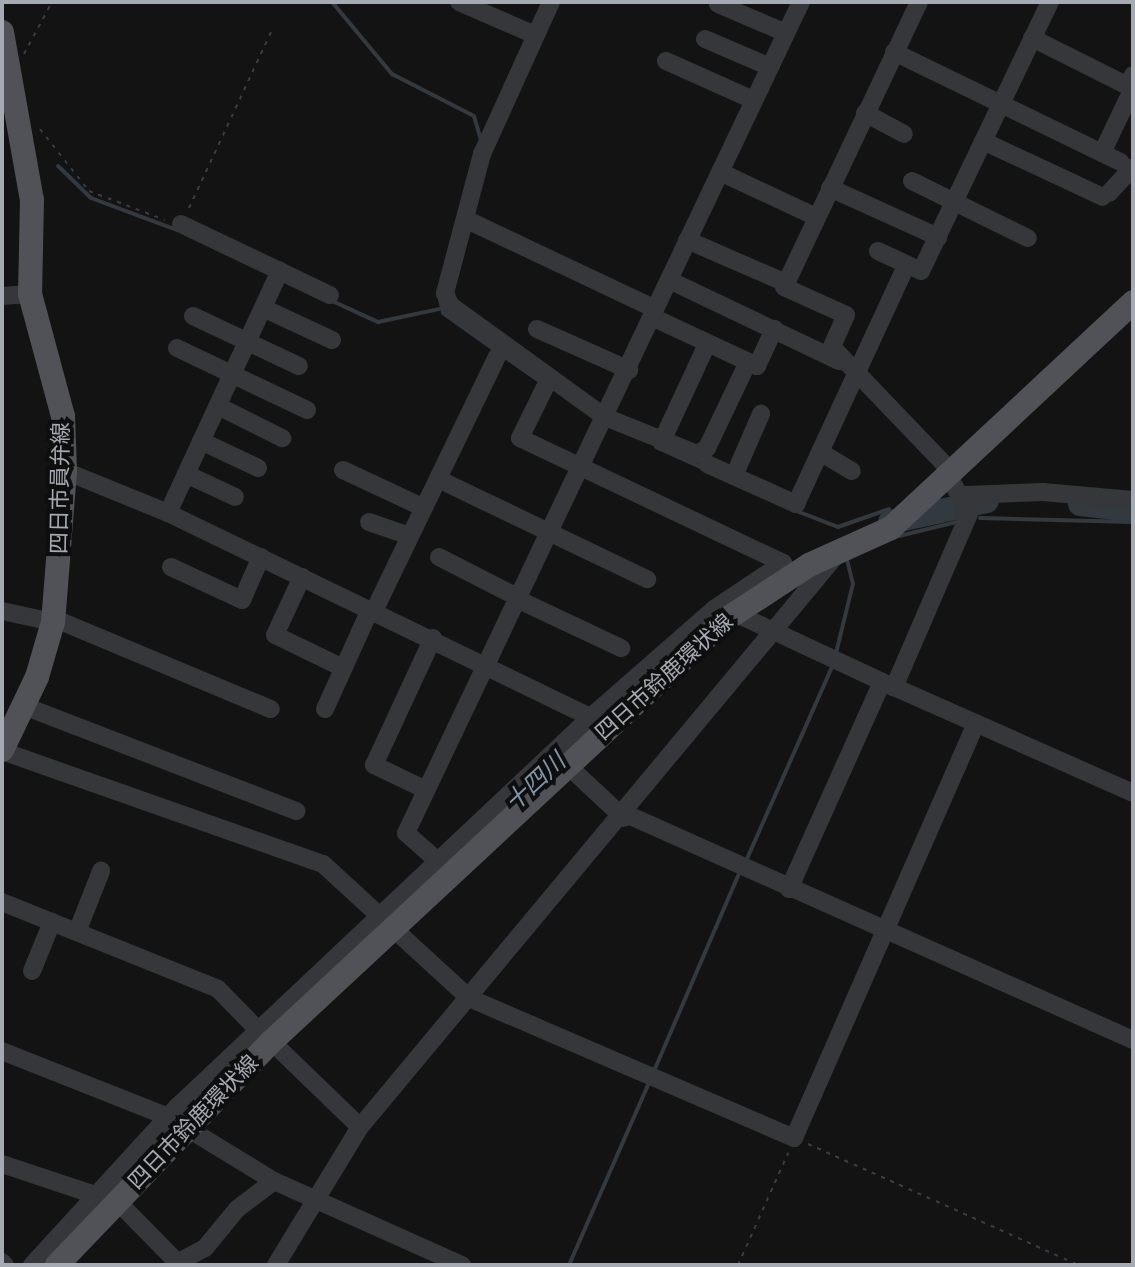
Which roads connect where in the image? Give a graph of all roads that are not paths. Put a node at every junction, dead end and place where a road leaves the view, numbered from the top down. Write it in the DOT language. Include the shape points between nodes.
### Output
graph roads {
  1 [pos="459,2"];
  2 [pos="801,2"];
  3 [pos="919,2"];
  4 [pos="1050,2"];
  5 [pos="718,4"];
  6 [pos="550,6"];
  7 [pos="2,32"];
  8 [pos="786,33"];
  9 [pos="535,35"];
  10 [pos="1032,38"];
  11 [pos="705,39"];
  12 [pos="894,52"];
  13 [pos="666,61"];
  14 [pos="770,67"];
  15 [pos="1132,83"];
  16 [pos="753,100"];
  17 [pos="1001,105"];
  18 [pos="865,113"];
  19 [pos="904,134"];
  20 [pos="983,141"];
  21 [pos="1102,153"];
  22 [pos="1127,165"];
  23 [pos="720,172"];
  24 [pos="912,181"];
  25 [pos="830,188"];
  26 [pos="955,201"];
  27 [pos="816,217"];
  28 [pos="465,219"];
  29 [pos="181,224"];
  30 [pos="938,237"];
  31 [pos="1028,238"];
  32 [pos="687,240"];
  33 [pos="878,251"];
  34 [pos="906,266"];
  35 [pos="278,275"];
  36 [pos="669,280"];
  37 [pos="786,283"];
  38 [pos="30,294"];
  39 [pos="330,295"];
  40 [pos="2,296"];
  41 [pos="1133,302"];
  42 [pos="263,308"];
  43 [pos="653,313"];
  44 [pos="846,315"];
  45 [pos="193,316"];
  46 [pos="877,328"];
  47 [pos="537,329"];
  48 [pos="774,329"];
  49 [pos="332,340"];
  50 [pos="248,341"];
  51 [pos="707,344"];
  52 [pos="177,348"];
  53 [pos="497,356"];
  54 [pos="747,364"];
  55 [pos="299,366"];
  56 [pos="629,370"];
  57 [pos="857,370"];
  58 [pos="232,374"];
  59 [pos="547,383"];
  60 [pos="218,406"];
  61 [pos="307,410"];
  62 [pos="761,414"];
  63 [pos="603,421"];
  64 [pos="282,438"];
  65 [pos="663,439"];
  66 [pos="201,441"];
  67 [pos="820,452"];
  68 [pos="707,464"];
  69 [pos="582,466"];
  70 [pos="258,468"];
  71 [pos="343,470"];
  72 [pos="65,471"];
  73 [pos="852,471"];
  74 [pos="950,473"];
  75 [pos="186,474"];
  76 [pos="734,476"];
  77 [pos="438,479"];
  78 [pos="235,497"];
  79 [pos="1133,500"];
  80 [pos="967,504"];
  81 [pos="424,508"];
  82 [pos="168,513"];
  83 [pos="369,522"];
  84 [pos="550,533"];
  85 [pos="410,536"];
  86 [pos="843,547"];
  87 [pos="261,557"];
  88 [pos="439,557"];
  89 [pos="171,567"];
  90 [pos="302,577"];
  91 [pos="647,579"];
  92 [pos="519,599"];
  93 [pos="372,610"];
  94 [pos="2,611"];
  95 [pos="735,613"];
  96 [pos="53,620"];
  97 [pos="776,636"];
  98 [pos="433,638"];
  99 [pos="621,648"];
  100 [pos="486,663"];
  101 [pos="343,668"];
  102 [pos="888,685"];
  103 [pos="24,706"];
  104 [pos="271,709"];
  105 [pos="325,709"];
  106 [pos="600,721"];
  107 [pos="976,723"];
  108 [pos="2,751"];
  109 [pos="566,764"];
  110 [pos="426,790"];
  111 [pos="1133,793"];
  112 [pos="296,811"];
  113 [pos="625,816"];
  114 [pos="445,867"];
  115 [pos="101,871"];
  116 [pos="789,889"];
  117 [pos="2,902"];
  118 [pos="389,921"];
  119 [pos="52,922"];
  120 [pos="885,931"];
  121 [pos="77,932"];
  122 [pos="32,971"];
  123 [pos="469,998"];
  124 [pos="265,1035"];
  125 [pos="1133,1040"];
  126 [pos="2,1051"];
  127 [pos="176,1122"];
  128 [pos="360,1127"];
  129 [pos="2,1164"];
  130 [pos="274,1181"];
  131 [pos="311,1198"];
  132 [pos="107,1199"];
  133 [pos="175,1263"];
  134 [pos="32,1265"];
  135 [pos="57,1265"];
  136 [pos="276,1265"];
  137 [pos="462,1265"];
  1 -- 9 [label="street"];
  2 -- 8 [label="street"];
  3 -- 12 [label="street"];
  4 -- 10 [label="street"];
  5 -- 8 [label="street"];
  6 -- 9 [label="street"];
  7 -- 38 [label="main road, 四日市員弁線" via="19,59 34,220"];
  8 -- 14 [label="street"];
  9 -- 28 [label="street" via="487,139"];
  10 -- 15 [label="street"];
  10 -- 17 [label="street"];
  11 -- 14 [label="street"];
  12 -- 17 [label="street"];
  12 -- 18 [label="street"];
  13 -- 16 [label="street"];
  14 -- 16 [label="street"];
  15 -- 21 [label="street"];
  16 -- 23 [label="street"];
  17 -- 20 [label="street"];
  17 -- 21 [label="street"];
  18 -- 19 [label="street"];
  18 -- 25 [label="street"];
  20 -- 22 [label="street" via="1106,195"];
  20 -- 26 [label="street"];
  21 -- 22 [label="street"];
  23 -- 27 [label="street"];
  23 -- 32 [label="street"];
  24 -- 26 [label="street"];
  25 -- 27 [label="street"];
  25 -- 30 [label="street"];
  26 -- 30 [label="street"];
  26 -- 31 [label="street"];
  27 -- 37 [label="street"];
  28 -- 43 [label="street"];
  28 -- 59 [label="street" via="445,293 450,305"];
  29 -- 35 [label="street"];
  30 -- 34 [label="street" via="921,271"];
  32 -- 36 [label="street"];
  32 -- 37 [label="street"];
  33 -- 34 [label="street"];
  34 -- 46 [label="street"];
  35 -- 39 [label="street"];
  35 -- 42 [label="street"];
  36 -- 43 [label="street"];
  36 -- 48 [label="street"];
  37 -- 44 [label="street"];
  38 -- 40 [label="street"];
  38 -- 72 [label="main road, 四日市員弁線" via="63,416"];
  41 -- 74 [label="main road, 四日市鈴鹿環状線"];
  42 -- 49 [label="street"];
  42 -- 50 [label="street"];
  43 -- 51 [label="street"];
  43 -- 56 [label="street"];
  44 -- 46 [label="street"];
  44 -- 57 [label="street" via="832,347"];
  45 -- 50 [label="street"];
  46 -- 57 [label="street"];
  47 -- 56 [label="street"];
  48 -- 54 [label="street" via="757,366"];
  48 -- 57 [label="street"];
  50 -- 55 [label="street"];
  50 -- 58 [label="street"];
  51 -- 54 [label="street"];
  51 -- 65 [label="street"];
  52 -- 58 [label="street"];
  53 -- 77 [label="street"];
  54 -- 65 [label="street" via="705,451"];
  56 -- 63 [label="street"];
  57 -- 67 [label="street"];
  57 -- 74 [label="street"];
  58 -- 60 [label="street"];
  58 -- 61 [label="street"];
  59 -- 63 [label="street"];
  59 -- 69 [label="street" via="520,438"];
  60 -- 64 [label="street"];
  60 -- 66 [label="street"];
  62 -- 76 [label="street"];
  63 -- 65 [label="street"];
  63 -- 69 [label="street"];
  66 -- 70 [label="street"];
  66 -- 75 [label="street"];
  67 -- 73 [label="street"];
  67 -- 76 [label="street" via="796,504"];
  68 -- 76 [label="street"];
  69 -- 84 [label="street"];
  69 -- 106 [label="street" via="783,563 714,609"];
  71 -- 81 [label="street"];
  72 -- 82 [label="street"];
  72 -- 96 [label="main road, 四日市員弁線"];
  74 -- 80 [label="street"];
  74 -- 86 [label="main road, 四日市鈴鹿環状線" via="896,520"];
  75 -- 78 [label="street"];
  75 -- 82 [label="street"];
  77 -- 81 [label="street"];
  77 -- 84 [label="street"];
  79 -- 80 [label="street" via="1043,492"];
  80 -- 102 [label="street"];
  81 -- 85 [label="street"];
  82 -- 87 [label="street"];
  83 -- 85 [label="street"];
  84 -- 91 [label="street"];
  84 -- 92 [label="street"];
  85 -- 93 [label="street"];
  86 -- 95 [label="main road, 四日市鈴鹿環状線"];
  86 -- 97 [label="street"];
  87 -- 89 [label="street" via="242,600"];
  87 -- 90 [label="street"];
  88 -- 92 [label="street"];
  90 -- 93 [label="street"];
  90 -- 101 [label="street" via="275,635"];
  92 -- 99 [label="street"];
  92 -- 100 [label="street"];
  93 -- 98 [label="street"];
  93 -- 101 [label="street"];
  94 -- 96 [label="street"];
  95 -- 97 [label="street"];
  95 -- 106 [label="main road, 四日市鈴鹿環状線"];
  96 -- 103 [label="main road, 四日市員弁線"];
  96 -- 104 [label="street"];
  97 -- 102 [label="street"];
  97 -- 113 [label="street"];
  98 -- 100 [label="street"];
  98 -- 110 [label="street" via="374,765"];
  100 -- 106 [label="street"];
  100 -- 110 [label="street"];
  101 -- 105 [label="street"];
  102 -- 107 [label="street"];
  102 -- 116 [label="street"];
  103 -- 108 [label="main road, 四日市員弁線"];
  103 -- 112 [label="street"];
  106 -- 109 [label="main road, 四日市鈴鹿環状線"];
  106 -- 114 [label="street"];
  107 -- 111 [label="street"];
  107 -- 120 [label="street"];
  108 -- 118 [label="street" via="309,858"];
  109 -- 113 [label="street"];
  109 -- 114 [label="main road, 四日市鈴鹿環状線"];
  110 -- 114 [label="street" via="406,835"];
  113 -- 116 [label="street"];
  113 -- 123 [label="street"];
  114 -- 118 [label="main road, 四日市鈴鹿環状線"];
  115 -- 121 [label="street"];
  116 -- 120 [label="street"];
  117 -- 119 [label="street"];
  118 -- 123 [label="street"];
  118 -- 124 [label="main road, 四日市鈴鹿環状線"];
  119 -- 121 [label="street"];
  119 -- 122 [label="street"];
  120 -- 123 [label="street" via="794,1138"];
  120 -- 125 [label="street"];
  121 -- 124 [label="street" via="218,989"];
  123 -- 128 [label="street"];
  124 -- 127 [label="main road, 四日市鈴鹿環状線"];
  124 -- 128 [label="street"];
  126 -- 127 [label="street"];
  127 -- 130 [label="street"];
  127 -- 132 [label="main road, 四日市鈴鹿環状線"];
  128 -- 131 [label="street"];
  129 -- 132 [label="street"];
  130 -- 131 [label="street"];
  130 -- 133 [label="street" via="237,1209 205,1248"];
  131 -- 136 [label="street"];
  131 -- 137 [label="street"];
  132 -- 133 [label="street"];
  132 -- 134 [label="street"];
  132 -- 135 [label="main road, 四日市鈴鹿環状線"];
}
